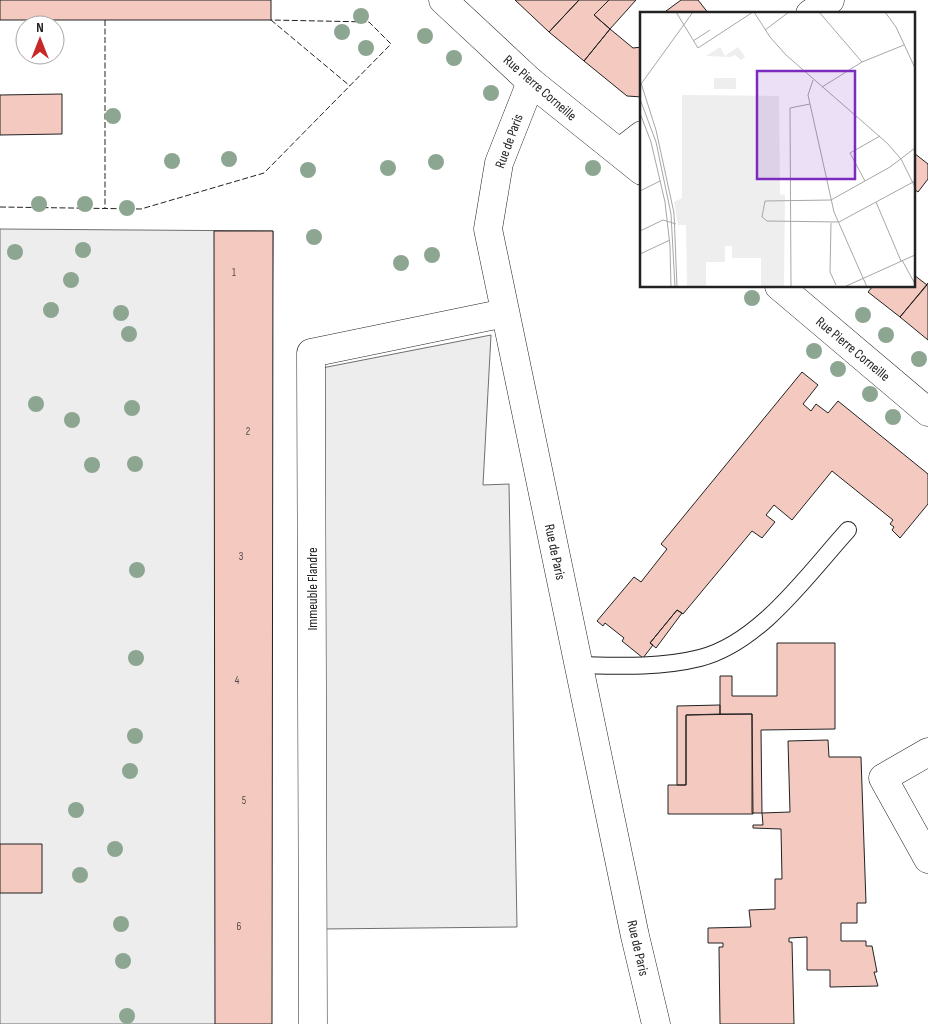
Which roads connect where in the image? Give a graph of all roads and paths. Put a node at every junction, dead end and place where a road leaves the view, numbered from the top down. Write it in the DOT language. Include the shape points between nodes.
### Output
graph roads {
  1 [pos="443,0"];
  2 [pos="830,0"];
  3 [pos="813,12"];
  4 [pos="531,82"];
  5 [pos="640,137"];
  6 [pos="620,152"];
  7 [pos="640,169"];
  8 [pos="781,288"];
  9 [pos="505,313"];
  10 [pos="928,412"];
  11 [pos="848,530"];
  12 [pos="578,665"];
  13 [pos="928,752"];
  14 [pos="928,859"];
  15 [pos="313,1024"];
  16 [pos="656,1024"];
  1 -- 4 [label="street, Rue Pierre Corneille"];
  2 -- 3 [label="street"];
  4 -- 6 [label="street, Rue Pierre Corneille"];
  4 -- 9 [label="street, Rue de Paris" via="498,163 488,229"];
  5 -- 6 [label="street"];
  6 -- 7 [label="street, Rue Pierre Corneille"];
  8 -- 10 [label="street, Rue Pierre Corneille"];
  9 -- 12 [label="street, Rue de Paris"];
  9 -- 15 [label="street, Immeuble Flandre" via="311,353"];
  11 -- 12 [label="lane" via="772,613 738,642 700,658 641,666"];
  12 -- 16 [label="street, Rue de Paris" via="634,936"];
  13 -- 14 [label="street" via="883,778"];
}
